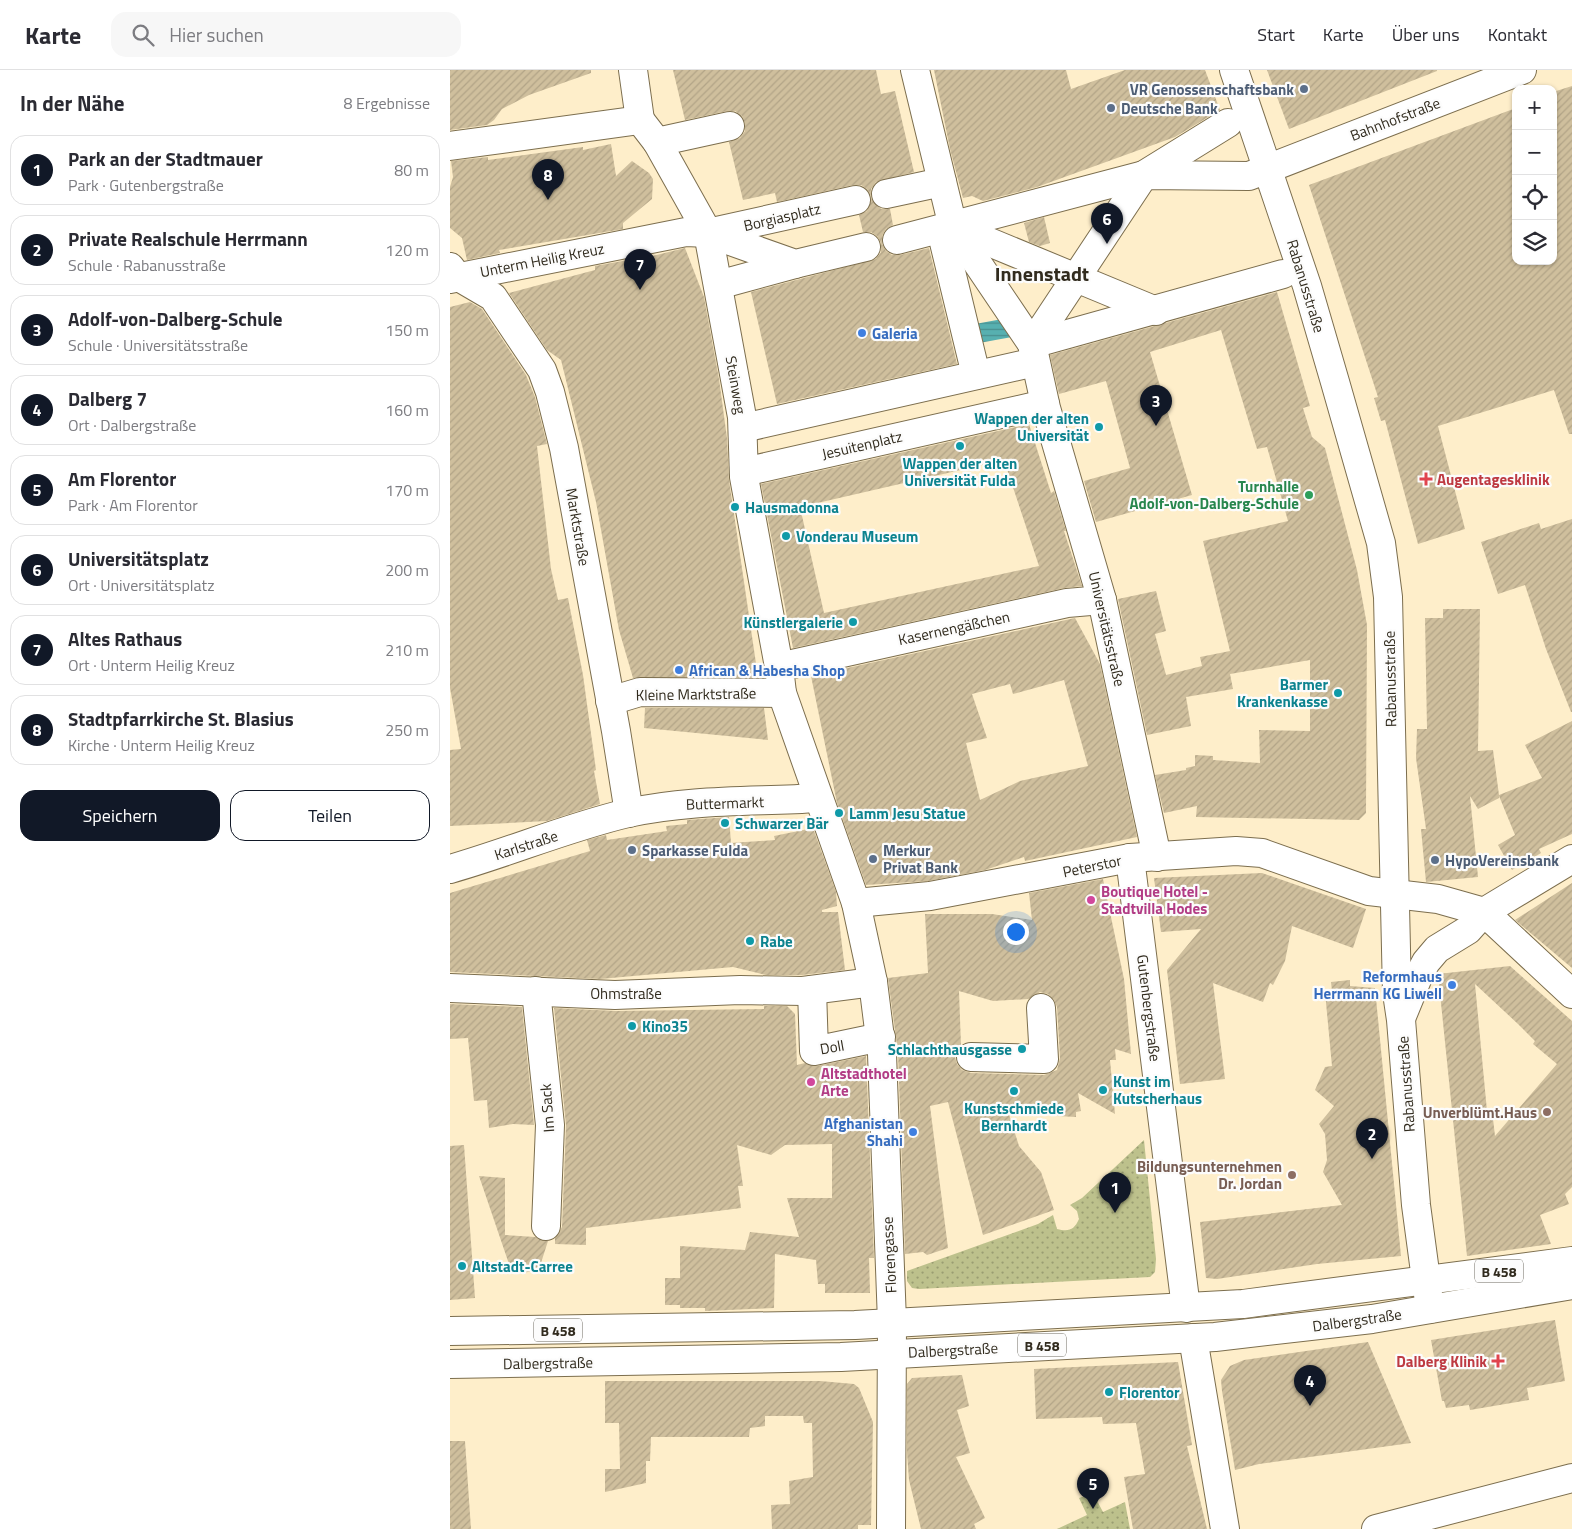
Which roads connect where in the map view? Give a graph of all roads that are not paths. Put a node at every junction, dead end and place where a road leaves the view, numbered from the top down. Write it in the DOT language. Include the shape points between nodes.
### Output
graph roads {
  1 [pos="633,70"];
  2 [pos="916,70"];
  3 [pos="1234,70"];
  4 [pos="1522,70"];
  5 [pos="640,120"];
  6 [pos="1228,123"];
  7 [pos="730,126"];
  8 [pos="657,142"];
  9 [pos="450,146"];
  10 [pos="1268,169"];
  11 [pos="941,174"];
  12 [pos="1144,175"];
  13 [pos="886,194"];
  14 [pos="856,200"];
  15 [pos="947,229"];
  16 [pos="697,232"];
  17 [pos="897,240"];
  18 [pos="866,247"];
  19 [pos="795,264"];
  20 [pos="452,274"];
  21 [pos="1283,274"];
  22 [pos="1076,278"];
  23 [pos="718,284"];
  24 [pos="1156,311"];
  25 [pos="1033,353"];
  26 [pos="974,375"];
  27 [pos="1045,404"];
  28 [pos="980,421"];
  29 [pos="743,428"];
  30 [pos="744,472"];
  31 [pos="1102,600"];
  32 [pos="781,680"];
  33 [pos="610,701"];
  34 [pos="818,798"];
  35 [pos="629,813"];
  36 [pos="603,820"];
  37 [pos="1157,857"];
  38 [pos="1130,858"];
  39 [pos="1572,859"];
  40 [pos="450,869"];
  41 [pos="1396,895"];
  42 [pos="853,897"];
  43 [pos="1484,912"];
  44 [pos="872,978"];
  45 [pos="450,988"];
  46 [pos="807,990"];
  47 [pos="536,992"];
  48 [pos="1572,994"];
  49 [pos="1041,1008"];
  50 [pos="1401,1020"];
  51 [pos="881,1037"];
  52 [pos="971,1057"];
  53 [pos="546,1226"];
  54 [pos="1572,1261"];
  55 [pos="1426,1281"];
  56 [pos="1572,1285"];
  57 [pos="1186,1308"];
  58 [pos="1430,1310"];
  59 [pos="892,1322"];
  60 [pos="450,1331"];
  61 [pos="1193,1338"];
  62 [pos="892,1354"];
  63 [pos="450,1364"];
  64 [pos="1572,1478"];
  65 [pos="891,1529"];
  66 [pos="1226,1529"];
  67 [pos="1376,1529"];
  1 -- 5 [label="street"];
  2 -- 11 [label="street"];
  3 -- 10 [label="street, Rabanusstraße"];
  4 -- 10 [label="street, Bahnhofstraße"];
  5 -- 8 [label="street, Steinweg"];
  5 -- 9 [label="street"];
  6 -- 12 [label="street"];
  7 -- 8 [label="street"];
  8 -- 16 [label="street, Steinweg"];
  10 -- 12 [label="street, Bahnhofstraße" via="1249,176"];
  10 -- 41 [label="street, Rabanusstraße" via="1311,299 1381,543 1388,598"];
  11 -- 13 [label="street"];
  11 -- 15 [label="street"];
  12 -- 15 [label="street"];
  12 -- 22 [label="street"];
  14 -- 16 [label="street, Borgiasplatz" via="824,201"];
  15 -- 17 [label="street"];
  15 -- 22 [label="street"];
  15 -- 25 [label="street"];
  15 -- 26 [label="street"];
  16 -- 19 [label="street, Borgiasplatz"];
  16 -- 20 [label="street, Unterm Heilig Kreuz"];
  16 -- 23 [label="street, Steinweg"];
  18 -- 19 [label="street"];
  19 -- 23 [label="street"];
  20 -- 33 [label="street, Marktstraße" via="493,297 542,370 564,448"];
  21 -- 24 [label="street"];
  22 -- 24 [label="street"];
  22 -- 25 [label="street"];
  23 -- 29 [label="street, Steinweg"];
  24 -- 25 [label="street"];
  25 -- 26 [label="street"];
  25 -- 27 [label="street, Universitätsstraße"];
  26 -- 28 [label="street"];
  26 -- 29 [label="street"];
  27 -- 28 [label="street, Jesuitenplatz"];
  27 -- 31 [label="street, Universitätsstraße"];
  28 -- 30 [label="street, Jesuitenplatz"];
  29 -- 30 [label="street, Steinweg"];
  30 -- 32 [label="street, Steinweg"];
  31 -- 32 [label="street, Kasernengäßchen" via="1067,603 807,661"];
  31 -- 37 [label="street, Universitätsstraße"];
  32 -- 33 [label="street, Kleine Marktstraße" via="640,692"];
  32 -- 34 [label="street"];
  33 -- 35 [label="street, Marktstraße"];
  34 -- 35 [label="street, Buttermarkt" via="701,802"];
  34 -- 42 [label="street"];
  35 -- 36 [label="street, Buttermarkt"];
  36 -- 40 [label="street, Karlstraße"];
  37 -- 38 [label="street, Peterstor"];
  37 -- 41 [label="street, Peterstor" via="1236,851 1262,853 1369,891"];
  38 -- 42 [label="street, Peterstor" via="930,896"];
  38 -- 57 [label="street, Gutenbergstraße"];
  39 -- 43 [label="street"];
  41 -- 43 [label="street, Peterstor" via="1438,899"];
  41 -- 50 [label="street, Rabanusstraße" via="1397,994"];
  42 -- 44 [label="street"];
  43 -- 48 [label="street"];
  43 -- 50 [label="street" via="1468,930 1437,949 1426,962"];
  44 -- 46 [label="street"];
  44 -- 51 [label="street, Florengasse"];
  45 -- 47 [label="street, Ohmstraße"];
  46 -- 47 [label="street, Ohmstraße" via="615,994"];
  46 -- 51 [label="street, Doll" via="814,1051"];
  47 -- 53 [label="street, Im Sack" via="550,1125"];
  49 -- 52 [label="street" via="1044,1059"];
  50 -- 55 [label="street, Rabanusstraße"];
  51 -- 59 [label="street, Florengasse"];
  54 -- 55 [label="street, Dalbergstraße / B 458"];
  55 -- 57 [label="street, Dalbergstraße / B 458"];
  55 -- 58 [label="street, Rabanusstraße"];
  56 -- 58 [label="street, Dalbergstraße / B 458"];
  57 -- 59 [label="street, Dalbergstraße / B 458"];
  58 -- 61 [label="street, Dalbergstraße / B 458" via="1296,1329"];
  59 -- 60 [label="street, Dalbergstraße / B 458" via="776,1327"];
  59 -- 62 [label="street, Florengasse"];
  61 -- 62 [label="street, Dalbergstraße / B 458"];
  61 -- 66 [label="street"];
  62 -- 63 [label="street, Dalbergstraße / B 458"];
  62 -- 65 [label="street, Florengasse"];
  64 -- 67 [label="street"];
}
